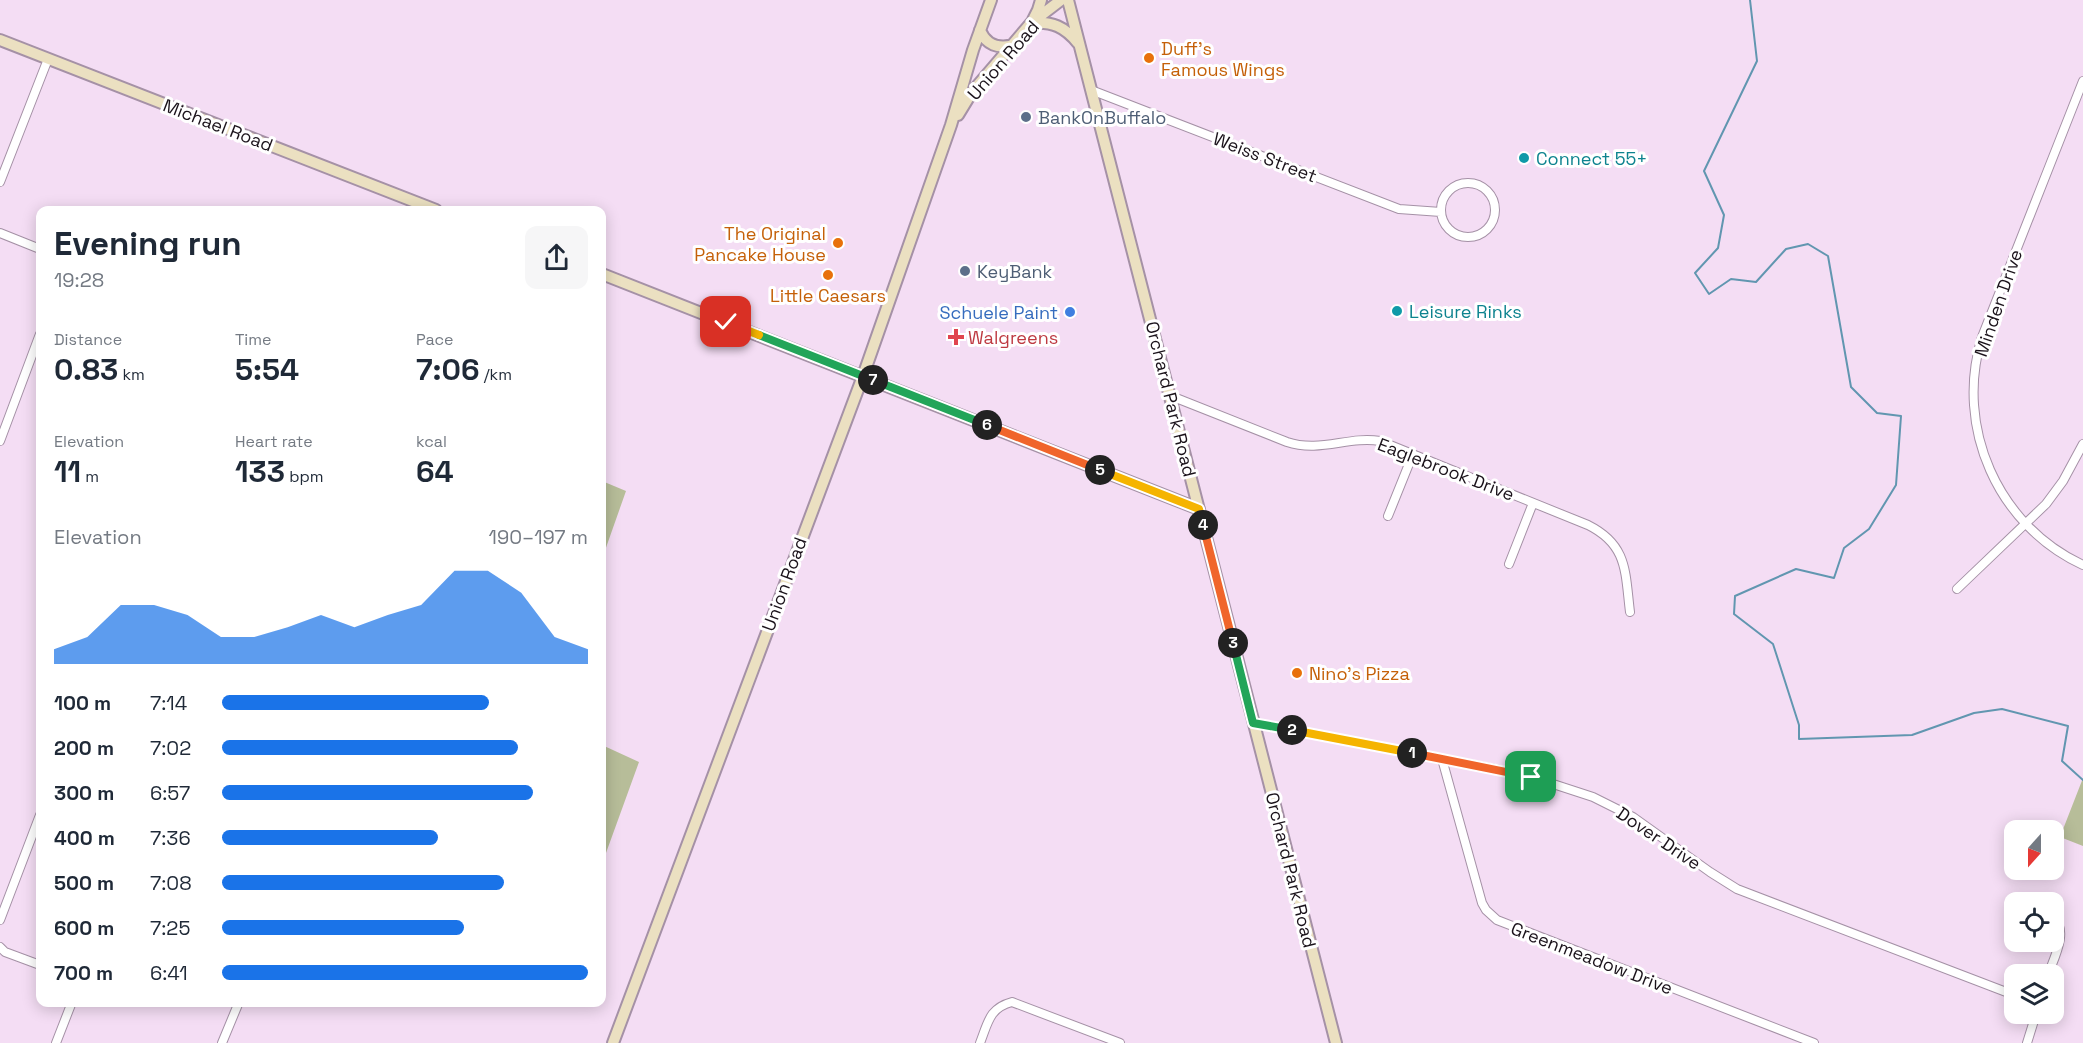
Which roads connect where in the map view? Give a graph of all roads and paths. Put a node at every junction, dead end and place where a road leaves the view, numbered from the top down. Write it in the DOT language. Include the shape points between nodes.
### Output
graph roads {
  1 [pos="991,0"];
  2 [pos="1041,0"];
  3 [pos="1061,0"];
  4 [pos="1068,0"];
  5 [pos="1031,23"];
  6 [pos="980,30"];
  7 [pos="0,40"];
  8 [pos="1012,45"];
  9 [pos="1080,46"];
  10 [pos="48,59"];
  11 [pos="2083,81"];
  12 [pos="1091,90"];
  13 [pos="951,125"];
  14 [pos="0,182"];
  15 [pos="426,206"];
  16 [pos="1441,212"];
  17 [pos="0,233"];
  18 [pos="36,247"];
  19 [pos="606,276"];
  20 [pos="36,345"];
  21 [pos="863,376"];
  22 [pos="1171,396"];
  23 [pos="0,441"];
  24 [pos="2083,444"];
  25 [pos="1413,454"];
  26 [pos="1533,503"];
  27 [pos="1199,509"];
  28 [pos="1388,516"];
  29 [pos="2025,524"];
  30 [pos="1509,564"];
  31 [pos="2083,565"];
  32 [pos="1957,588"];
  33 [pos="1629,612"];
  34 [pos="1253,723"];
  35 [pos="1442,759"];
  36 [pos="36,825"];
  37 [pos="0,920"];
  38 [pos="0,947"];
  39 [pos="36,964"];
  40 [pos="2004,991"];
  41 [pos="70,1007"];
  42 [pos="237,1007"];
  43 [pos="2033,1024"];
  44 [pos="56,1043"];
  45 [pos="222,1043"];
  46 [pos="614,1043"];
  47 [pos="980,1043"];
  48 [pos="1120,1043"];
  49 [pos="1336,1043"];
  50 [pos="1814,1043"];
  51 [pos="2027,1043"];
  1 -- 6 [label="main road, Union Road"];
  2 -- 5 [label="main road"];
  3 -- 5 [label="main road, Union Road"];
  4 -- 9 [label="main road, Orchard Park Road"];
  5 -- 8 [label="main road, Union Road"];
  5 -- 9 [label="main road" via="1058,26"];
  6 -- 8 [label="main road" via="991,44"];
  6 -- 13 [label="main road, Union Road"];
  7 -- 10 [label="main road, Michael Road"];
  8 -- 13 [label="main road, Union Road" via="972,92"];
  9 -- 12 [label="main road, Orchard Park Road"];
  10 -- 14 [label="street"];
  10 -- 15 [label="main road, Michael Road"];
  11 -- 29 [label="street, Minden Drive" via="1991,315 1976,368 1975,422 1981,447 2000,491"];
  12 -- 16 [label="street, Weiss Street" via="1399,209"];
  12 -- 22 [label="main road, Orchard Park Road"];
  13 -- 21 [label="main road, Union Road"];
  16 -- 16 [label="street" via="1450,231 1470,237 1488,228 1494,209 1485,190 1466,184 1447,193"];
  17 -- 18 [label="street"];
  19 -- 21 [label="main road"];
  20 -- 23 [label="street"];
  21 -- 27 [label="main road"];
  21 -- 46 [label="main road, Union Road"];
  22 -- 25 [label="street, Eaglebrook Drive" via="1292,444 1316,447 1371,440"];
  22 -- 27 [label="main road, Orchard Park Road"];
  24 -- 29 [label="street" via="2057,491"];
  25 -- 26 [label="street, Eaglebrook Drive"];
  25 -- 28 [label="street"];
  26 -- 30 [label="street"];
  26 -- 33 [label="street, Eaglebrook Drive" via="1588,525 1613,542 1622,559"];
  27 -- 34 [label="main road, Orchard Park Road"];
  29 -- 31 [label="street, Minden Drive" via="2050,546"];
  29 -- 32 [label="street"];
  34 -- 35 [label="street, Dover Drive"];
  34 -- 49 [label="main road, Orchard Park Road"];
  35 -- 40 [label="street, Dover Drive" via="1531,777 1593,797 1633,817 1737,889"];
  35 -- 50 [label="street, Greenmeadow Drive" via="1482,903 1497,920"];
  36 -- 37 [label="street"];
  38 -- 39 [label="street"];
  41 -- 44 [label="street"];
  42 -- 45 [label="street"];
  43 -- 51 [label="street"];
  47 -- 48 [label="street" via="992,1013 1000,1005 1012,1002"];
}
